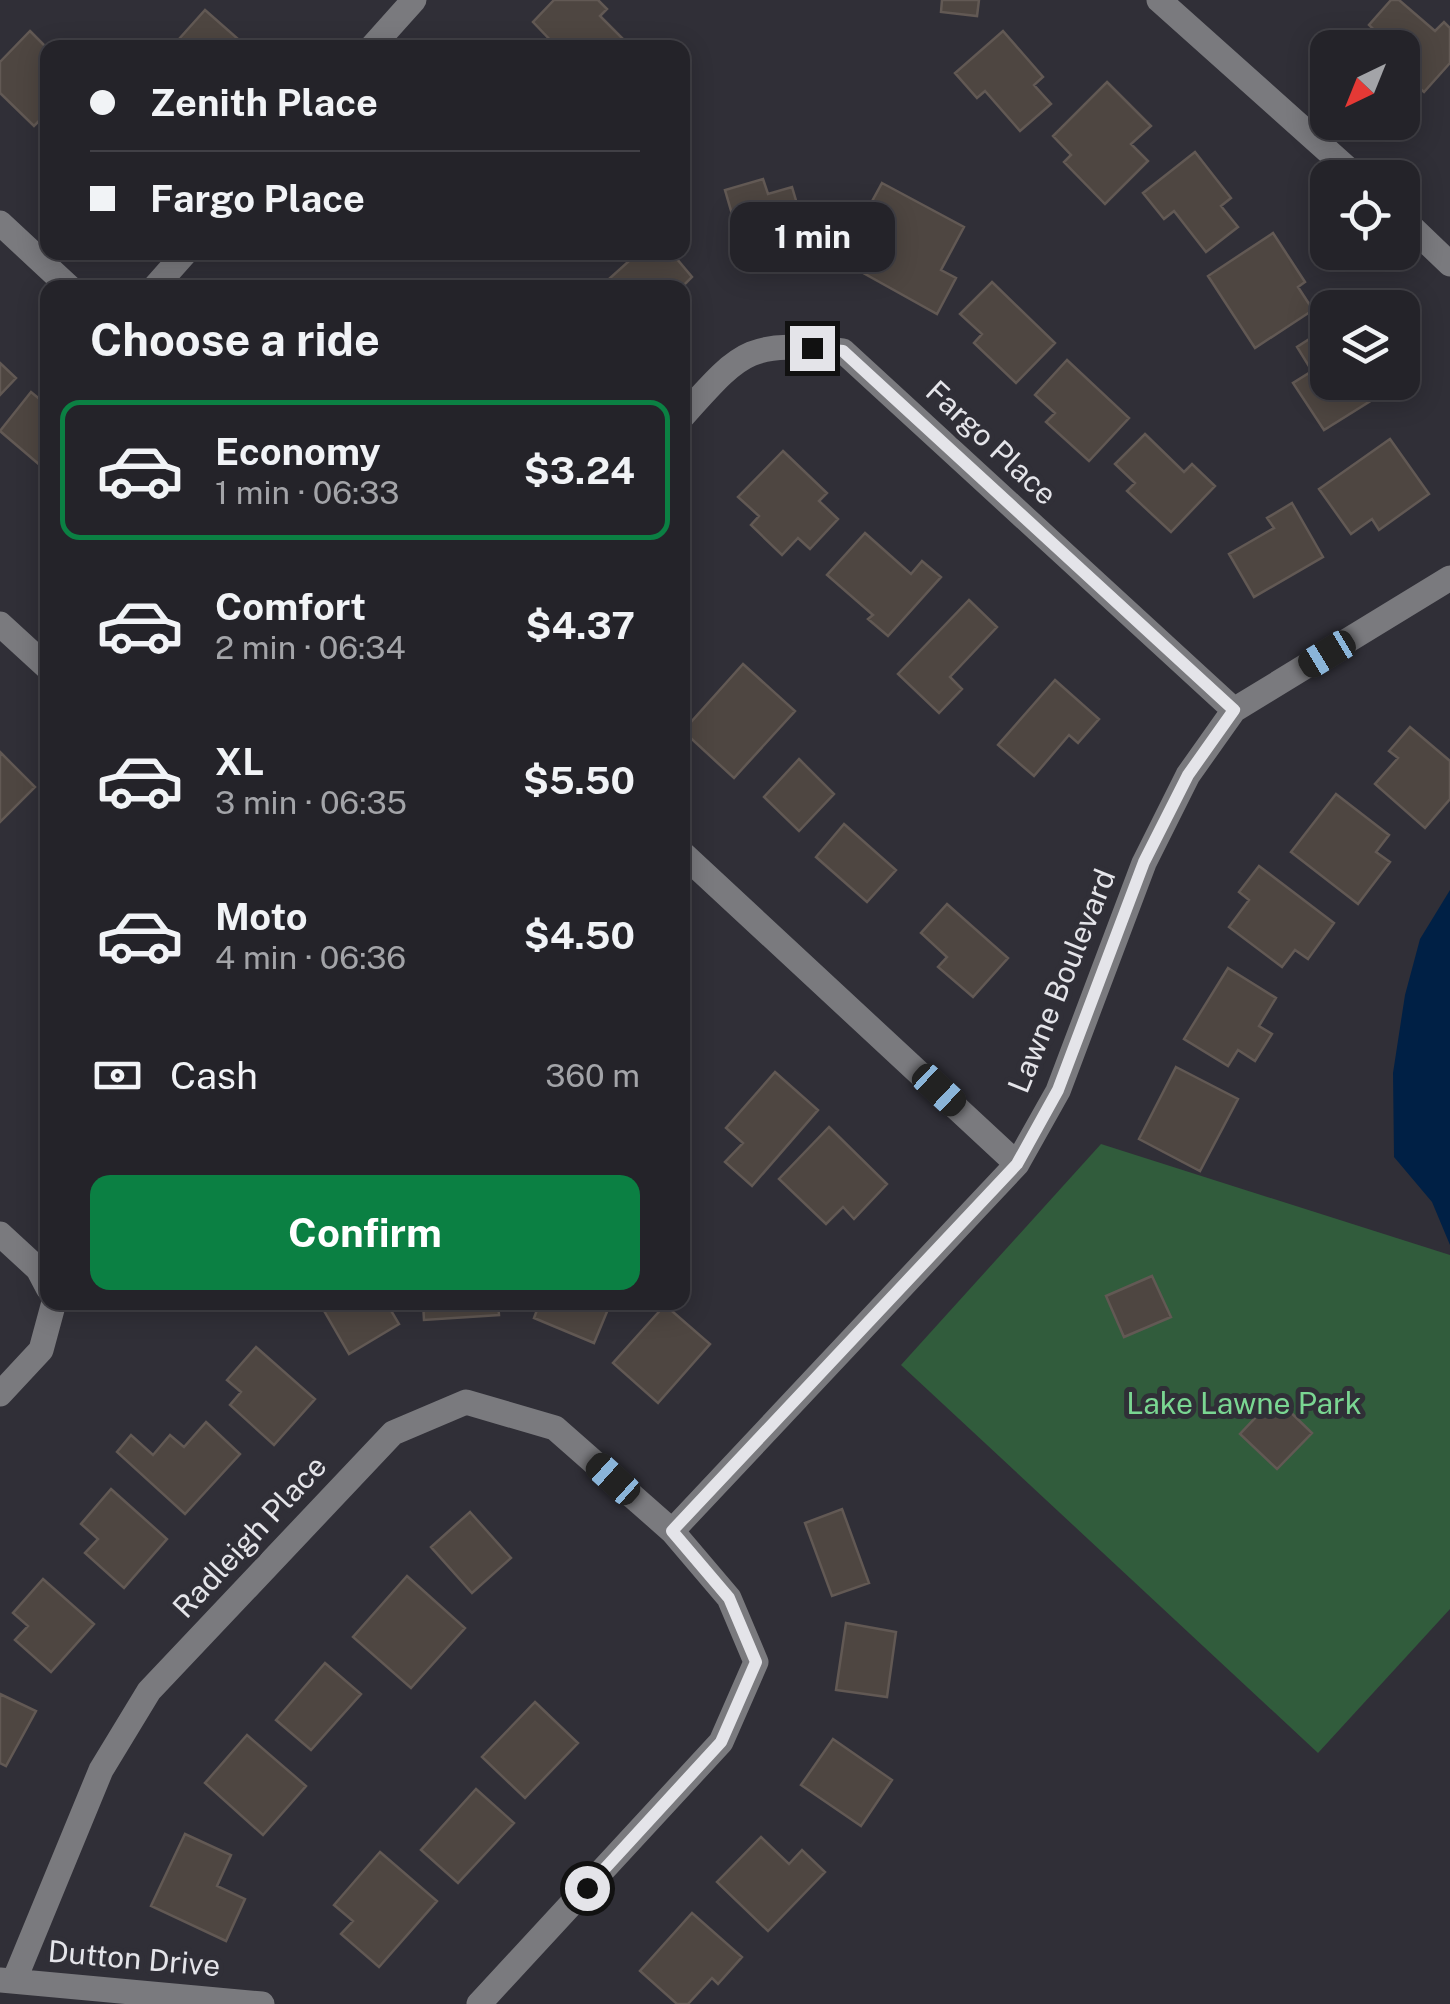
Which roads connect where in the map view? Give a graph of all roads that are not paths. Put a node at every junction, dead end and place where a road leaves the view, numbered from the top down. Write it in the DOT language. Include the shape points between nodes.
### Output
graph roads {
  1 [pos="414,0"];
  2 [pos="1159,0"];
  3 [pos="378,40"];
  4 [pos="1338,160"];
  5 [pos="0,223"];
  6 [pos="1420,235"];
  7 [pos="179,260"];
  8 [pos="1450,264"];
  9 [pos="61,280"];
  10 [pos="161,280"];
  11 [pos="690,408"];
  12 [pos="1450,578"];
  13 [pos="0,624"];
  14 [pos="40,661"];
  15 [pos="1234,710"];
  16 [pos="690,860"];
  17 [pos="1017,1164"];
  18 [pos="0,1234"];
  19 [pos="40,1273"];
  20 [pos="52,1310"];
  21 [pos="0,1394"];
  22 [pos="672,1531"];
  23 [pos="7,1980"];
  24 [pos="262,2004"];
  25 [pos="480,2004"];
  1 -- 3 [label="street"];
  2 -- 4 [label="street"];
  5 -- 9 [label="street"];
  6 -- 8 [label="street"];
  7 -- 10 [label="street"];
  11 -- 15 [label="street, Fargo Place" via="732,361 780,344 843,351"];
  12 -- 15 [label="street, Lawne Boulevard"];
  13 -- 14 [label="street"];
  15 -- 17 [label="street, Lawne Boulevard" via="1188,775 1144,862 1058,1090"];
  16 -- 17 [label="street"];
  17 -- 22 [label="street, Lawne Boulevard"];
  18 -- 19 [label="street"];
  20 -- 21 [label="street" via="41,1350"];
  22 -- 23 [label="street, Radleigh Place" via="555,1428 466,1402 393,1434 149,1691 101,1770"];
  22 -- 25 [label="street, Radleigh Place" via="729,1598 756,1662 721,1742"];
  23 -- 24 [label="street, Dutton Drive"];
}
